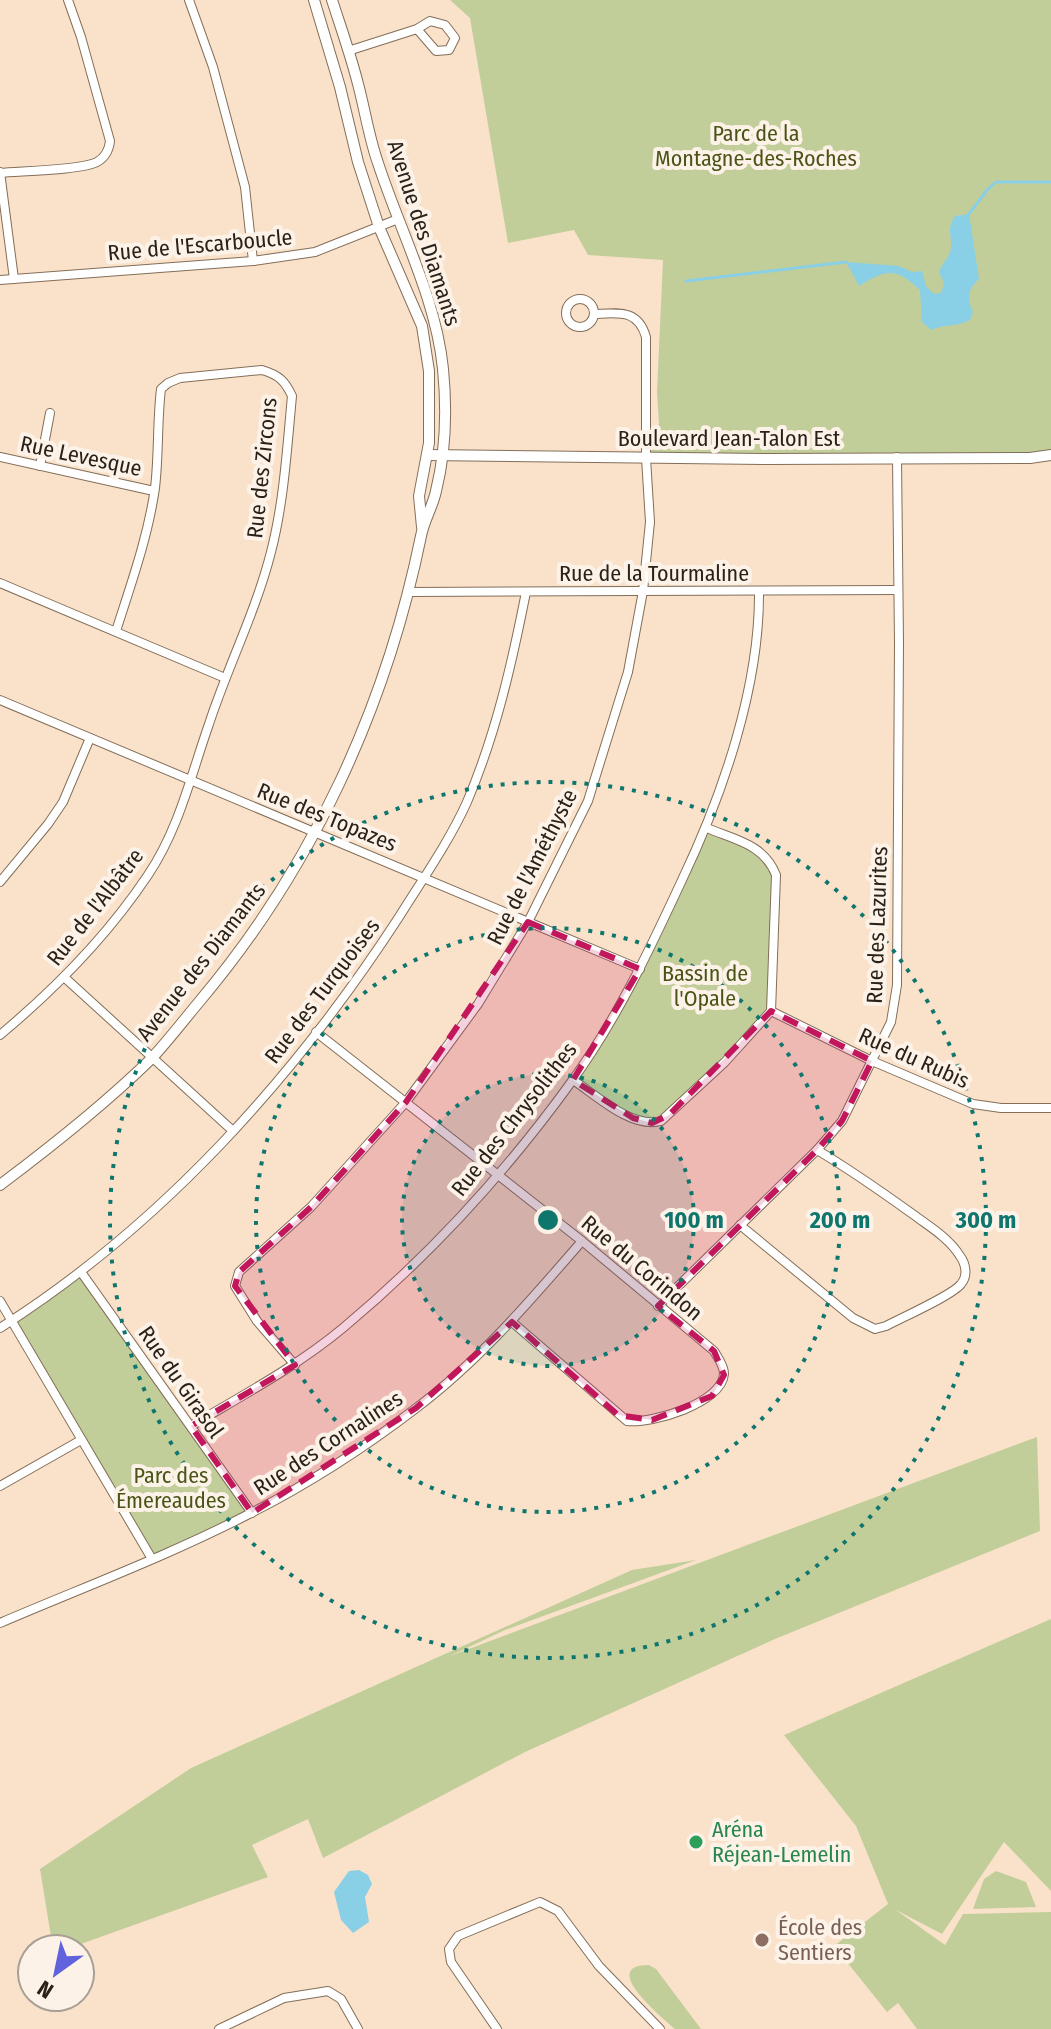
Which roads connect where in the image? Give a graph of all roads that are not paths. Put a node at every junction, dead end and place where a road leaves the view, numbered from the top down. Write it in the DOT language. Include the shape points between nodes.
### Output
graph roads {
  1 [pos="68,0"];
  2 [pos="189,0"];
  3 [pos="314,0"];
  4 [pos="332,0"];
  5 [pos="417,29"];
  6 [pos="348,51"];
  7 [pos="0,172"];
  8 [pos="398,219"];
  9 [pos="379,227"];
  10 [pos="253,261"];
  11 [pos="14,279"];
  12 [pos="0,280"];
  13 [pos="594,314"];
  14 [pos="50,413"];
  15 [pos="427,455"];
  16 [pos="443,456"];
  17 [pos="0,457"];
  18 [pos="897,457"];
  19 [pos="646,458"];
  20 [pos="1051,458"];
  21 [pos="40,466"];
  22 [pos="154,491"];
  23 [pos="422,529"];
  24 [pos="0,583"];
  25 [pos="898,590"];
  26 [pos="643,591"];
  27 [pos="759,591"];
  28 [pos="410,592"];
  29 [pos="526,592"];
  30 [pos="116,631"];
  31 [pos="225,678"];
  32 [pos="0,700"];
  33 [pos="90,738"];
  34 [pos="192,781"];
  35 [pos="707,828"];
  36 [pos="316,832"];
  37 [pos="425,877"];
  38 [pos="0,882"];
  39 [pos="528,922"];
  40 [pos="640,969"];
  41 [pos="64,977"];
  42 [pos="771,1011"];
  43 [pos="316,1032"];
  44 [pos="0,1035"];
  45 [pos="152,1058"];
  46 [pos="872,1061"];
  47 [pos="573,1080"];
  48 [pos="406,1102"];
  49 [pos="1051,1108"];
  50 [pos="233,1131"];
  51 [pos="817,1150"];
  52 [pos="497,1174"];
  53 [pos="0,1185"];
  54 [pos="740,1225"];
  55 [pos="582,1241"];
  56 [pos="81,1272"];
  57 [pos="0,1301"];
  58 [pos="658,1306"];
  59 [pos="11,1321"];
  60 [pos="512,1322"];
  61 [pos="0,1328"];
  62 [pos="295,1365"];
  63 [pos="191,1426"];
  64 [pos="81,1440"];
  65 [pos="0,1486"];
  66 [pos="252,1513"];
  67 [pos="152,1559"];
  68 [pos="0,1623"];
  69 [pos="226,2028"];
  70 [pos="358,2029"];
  71 [pos="497,2029"];
  72 [pos="660,2029"];
  1 -- 7 [label="street" via="109,148 93,164"];
  2 -- 10 [label="street" via="245,187"];
  3 -- 9 [label="street, Avenue des Diamants"];
  4 -- 6 [label="street, Avenue des Diamants"];
  5 -- 5 [label="street" via="436,51 454,44 453,32 439,22"];
  5 -- 6 [label="street"];
  6 -- 8 [label="street, Avenue des Diamants"];
  7 -- 11 [label="street"];
  8 -- 9 [label="street, Rue de l'Escarboucle"];
  8 -- 16 [label="street, Avenue des Diamants" via="436,322 443,368"];
  9 -- 10 [label="street, Rue de l'Escarboucle" via="315,252"];
  9 -- 15 [label="street, Avenue des Diamants" via="422,326 429,371"];
  10 -- 11 [label="street, Rue de l'Escarboucle"];
  11 -- 12 [label="street, Rue de l'Escarboucle"];
  13 -- 19 [label="street, Rue de l'Améthyste" via="627,314 643,325"];
  14 -- 21 [label="street"];
  15 -- 16 [label="street, Boulevard Jean-Talon Est"];
  15 -- 23 [label="street, Avenue des Diamants" via="419,496"];
  16 -- 19 [label="street, Boulevard Jean-Talon Est"];
  16 -- 23 [label="street, Avenue des Diamants"];
  17 -- 21 [label="street, Rue Levesque"];
  18 -- 19 [label="street, Boulevard Jean-Talon Est"];
  18 -- 20 [label="street, Boulevard Jean-Talon Est"];
  18 -- 25 [label="street, Rue des Lazurites"];
  19 -- 26 [label="street, Rue de l'Améthyste" via="650,522"];
  21 -- 22 [label="street, Rue Levesque"];
  22 -- 30 [label="street, Rue des Zircons"];
  22 -- 31 [label="street, Rue des Zircons" via="161,389 168,383 262,370 286,383 292,396 272,550"];
  23 -- 28 [label="street, Avenue des Diamants"];
  24 -- 30 [label="street"];
  25 -- 27 [label="street, Rue de la Tourmaline"];
  25 -- 46 [label="street, Rue des Lazurites" via="897,985 891,1022"];
  26 -- 27 [label="street, Rue de la Tourmaline"];
  26 -- 29 [label="street, Rue de la Tourmaline"];
  26 -- 39 [label="street, Rue de l'Améthyste" via="628,672 588,801"];
  27 -- 35 [label="street, Rue des Chrysolithes" via="759,626 737,737"];
  28 -- 29 [label="street, Rue de la Tourmaline"];
  28 -- 36 [label="street, Avenue des Diamants" via="383,681"];
  29 -- 37 [label="street, Rue des Turquoises" via="493,731 466,803"];
  30 -- 31 [label="street"];
  31 -- 34 [label="street, Rue des Zircons"];
  32 -- 33 [label="street, Rue des Topazes"];
  33 -- 34 [label="street, Rue des Topazes"];
  33 -- 38 [label="street" via="63,802"];
  34 -- 36 [label="street, Rue des Topazes"];
  34 -- 41 [label="street, Rue de l'Albâtre" via="148,875"];
  35 -- 40 [label="street, Rue des Chrysolithes"];
  35 -- 42 [label="street" via="745,841 770,859 776,875"];
  36 -- 37 [label="street, Rue des Topazes"];
  36 -- 45 [label="street, Avenue des Diamants" via="246,943"];
  37 -- 39 [label="street, Rue des Topazes"];
  37 -- 43 [label="street, Rue des Turquoises"];
  39 -- 40 [label="street, Rue des Topazes"];
  39 -- 48 [label="street, Rue de l'Améthyste" via="478,1004"];
  40 -- 47 [label="street, Rue des Chrysolithes"];
  41 -- 44 [label="street, Rue de l'Albâtre"];
  41 -- 45 [label="street"];
  42 -- 46 [label="street, Rue du Rubis"];
  42 -- 47 [label="street" via="661,1121 633,1118"];
  43 -- 48 [label="street, Rue du Corindon"];
  43 -- 50 [label="street, Rue des Turquoises"];
  45 -- 50 [label="street"];
  45 -- 53 [label="street, Avenue des Diamants"];
  46 -- 49 [label="street, Rue du Rubis" via="973,1104"];
  46 -- 51 [label="street, Rue des Lazurites" via="842,1121"];
  47 -- 52 [label="street, Rue des Chrysolithes"];
  48 -- 52 [label="street, Rue du Corindon"];
  48 -- 62 [label="street, Rue de l'Améthyste" via="311,1207 236,1279 235,1286 257,1321"];
  50 -- 56 [label="street, Rue des Turquoises" via="159,1206"];
  51 -- 54 [label="street, Rue des Lazurites"];
  51 -- 54 [label="street" via="945,1238 965,1266 961,1284 875,1329 853,1318"];
  52 -- 55 [label="street, Rue du Corindon"];
  52 -- 62 [label="street, Rue des Chrysolithes" via="398,1280"];
  54 -- 58 [label="street, Rue des Lazurites"];
  55 -- 58 [label="street, Rue du Corindon"];
  55 -- 60 [label="street, Rue des Cornalines"];
  56 -- 59 [label="street, Rue des Turquoises"];
  56 -- 63 [label="street, Rue du Girasol"];
  57 -- 59 [label="street"];
  58 -- 60 [label="street, Rue du Corindon" via="714,1351 724,1375 712,1396 639,1423 618,1415"];
  59 -- 61 [label="street, Rue des Turquoises"];
  59 -- 64 [label="street"];
  60 -- 66 [label="street, Rue des Cornalines" via="416,1408"];
  62 -- 63 [label="street, Rue des Chrysolithes"];
  63 -- 66 [label="street, Rue du Girasol"];
  64 -- 65 [label="street"];
  64 -- 67 [label="street"];
  66 -- 67 [label="street, Rue des Cornalines"];
  67 -- 68 [label="street, Rue des Cornalines"];
  69 -- 70 [label="street" via="284,1998 328,1991 341,1999"];
  71 -- 72 [label="street" via="451,1962 449,1949 458,1936 540,1902 558,1911 599,1966"];
}
